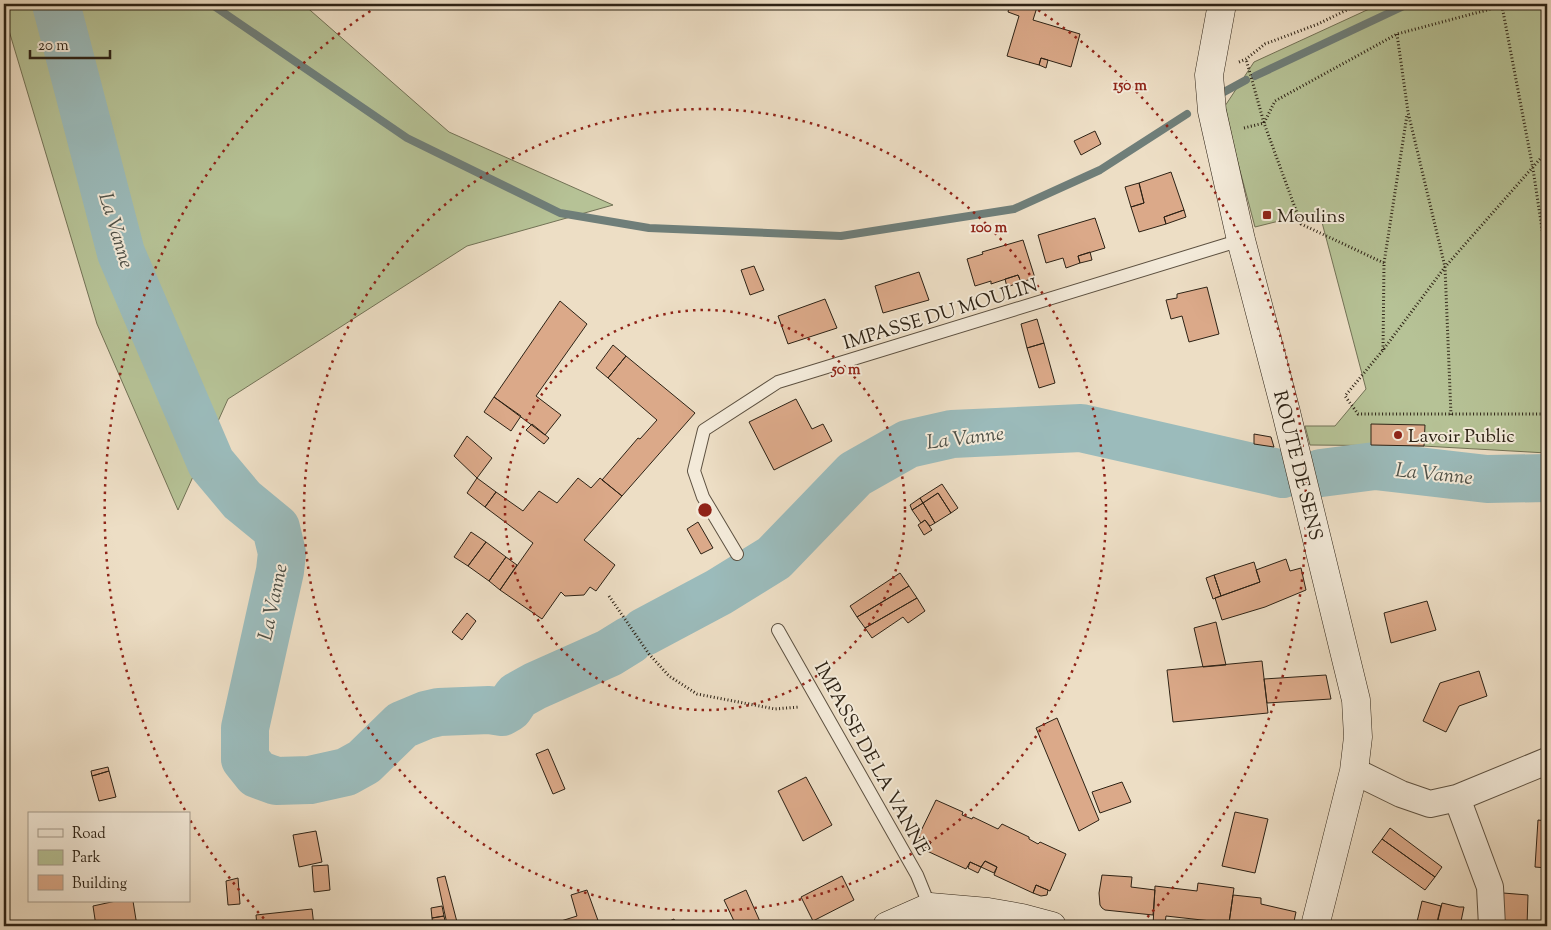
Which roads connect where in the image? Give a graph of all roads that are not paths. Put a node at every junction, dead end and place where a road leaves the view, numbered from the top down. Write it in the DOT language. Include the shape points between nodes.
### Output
graph roads {
  1 [pos="1222,4"];
  2 [pos="1241,240"];
  3 [pos="737,554"];
  4 [pos="778,630"];
  5 [pos="1547,761"];
  6 [pos="1354,770"];
  7 [pos="1457,798"];
  8 [pos="928,917"];
  9 [pos="887,926"];
  10 [pos="1052,926"];
  11 [pos="1315,926"];
  12 [pos="1492,926"];
  1 -- 2 [label="street, ROUTE DE SENS" via="1208,75 1212,111"];
  2 -- 3 [label="lane, IMPASSE DU MOULIN" via="778,382 704,430 694,471 703,497"];
  2 -- 6 [label="street, ROUTE DE SENS" via="1356,700 1358,738"];
  4 -- 8 [label="lane, IMPASSE DE LA VANNE" via="917,875"];
  5 -- 7 [label="street"];
  6 -- 7 [label="street" via="1401,794 1430,804"];
  6 -- 11 [label="street, ROUTE DE SENS"];
  7 -- 12 [label="street" via="1490,887"];
  8 -- 9 [label="street"];
  8 -- 10 [label="street" via="988,912"];
}
